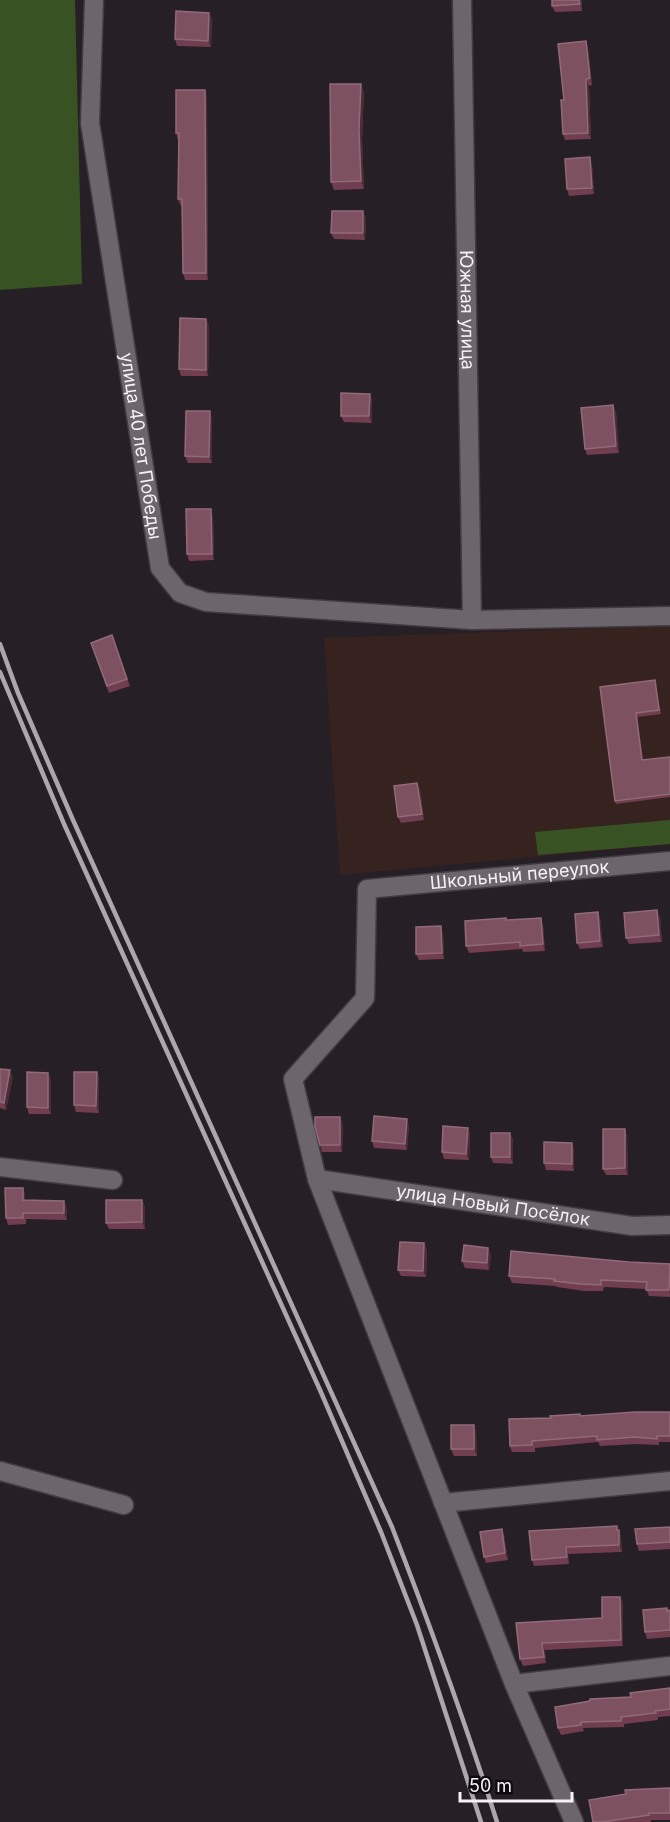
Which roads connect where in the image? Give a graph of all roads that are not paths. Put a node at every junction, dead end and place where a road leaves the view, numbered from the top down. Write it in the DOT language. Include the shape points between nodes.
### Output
graph roads {
  1 [pos="94,0"];
  2 [pos="462,0"];
  3 [pos="670,616"];
  4 [pos="472,620"];
  5 [pos="670,861"];
  6 [pos="0,1167"];
  7 [pos="317,1179"];
  8 [pos="113,1180"];
  9 [pos="670,1225"];
  10 [pos="0,1471"];
  11 [pos="670,1481"];
  12 [pos="443,1503"];
  13 [pos="124,1506"];
  14 [pos="670,1666"];
  15 [pos="514,1684"];
  16 [pos="574,1822"];
  1 -- 4 [label="street, улица 40 лет Победы" via="90,123 160,568 180,593 206,602"];
  2 -- 4 [label="street, Южная улица"];
  3 -- 4 [label="street, улица 40 лет Победы"];
  5 -- 7 [label="street, Школьный переулок" via="367,889 365,998 293,1079"];
  6 -- 8 [label="street"];
  7 -- 9 [label="street, улица Новый Посёлок" via="632,1226"];
  7 -- 12 [label="street"];
  10 -- 13 [label="street"];
  11 -- 12 [label="street"];
  12 -- 15 [label="street"];
  14 -- 15 [label="street"];
  15 -- 16 [label="street"];
}
